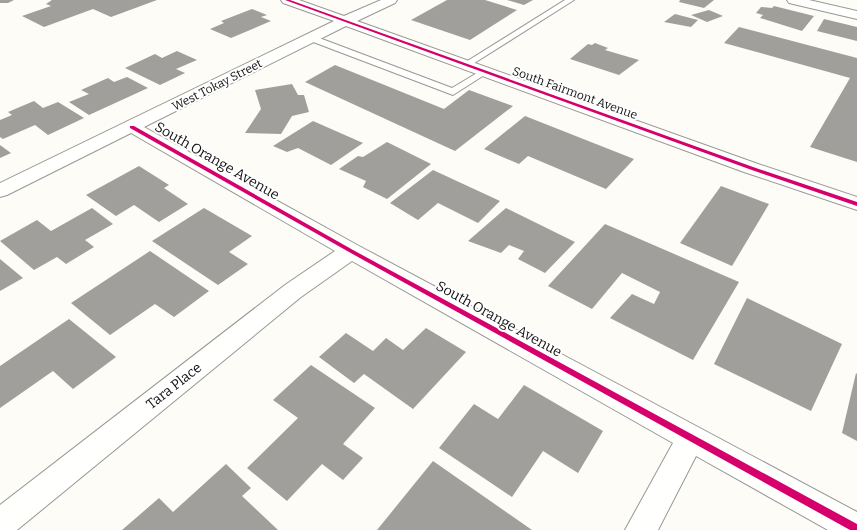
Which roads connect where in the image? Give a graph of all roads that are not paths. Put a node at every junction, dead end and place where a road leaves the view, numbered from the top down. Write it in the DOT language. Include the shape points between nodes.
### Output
graph roads {
  1 [pos="287,0"];
  2 [pos="391,0"];
  3 [pos="570,0"];
  4 [pos="793,0"];
  5 [pos="857,15"];
  6 [pos="345,21"];
  7 [pos="311,38"];
  8 [pos="465,64"];
  9 [pos="485,72"];
  10 [pos="132,127"];
  11 [pos="0,192"];
  12 [pos="857,204"];
  13 [pos="351,251"];
  14 [pos="691,438"];
  15 [pos="0,524"];
  16 [pos="857,529"];
  17 [pos="641,530"];
  1 -- 6 [label="street, South Fairmont Avenue"];
  2 -- 6 [label="street, West Tokay Street"];
  3 -- 8 [label="lane"];
  4 -- 5 [label="street"];
  6 -- 7 [label="street, West Tokay Street"];
  6 -- 8 [label="street, South Fairmont Avenue"];
  7 -- 9 [label="lane" via="453,92"];
  7 -- 10 [label="street, West Tokay Street"];
  8 -- 9 [label="street, South Fairmont Avenue"];
  9 -- 12 [label="street, South Fairmont Avenue"];
  10 -- 11 [label="street, West Tokay Street"];
  10 -- 13 [label="street, South Orange Avenue"];
  13 -- 14 [label="street, South Orange Avenue"];
  13 -- 15 [label="street, Tara Place" via="293,292"];
  14 -- 16 [label="street, South Orange Avenue"];
  14 -- 17 [label="street"];
}
